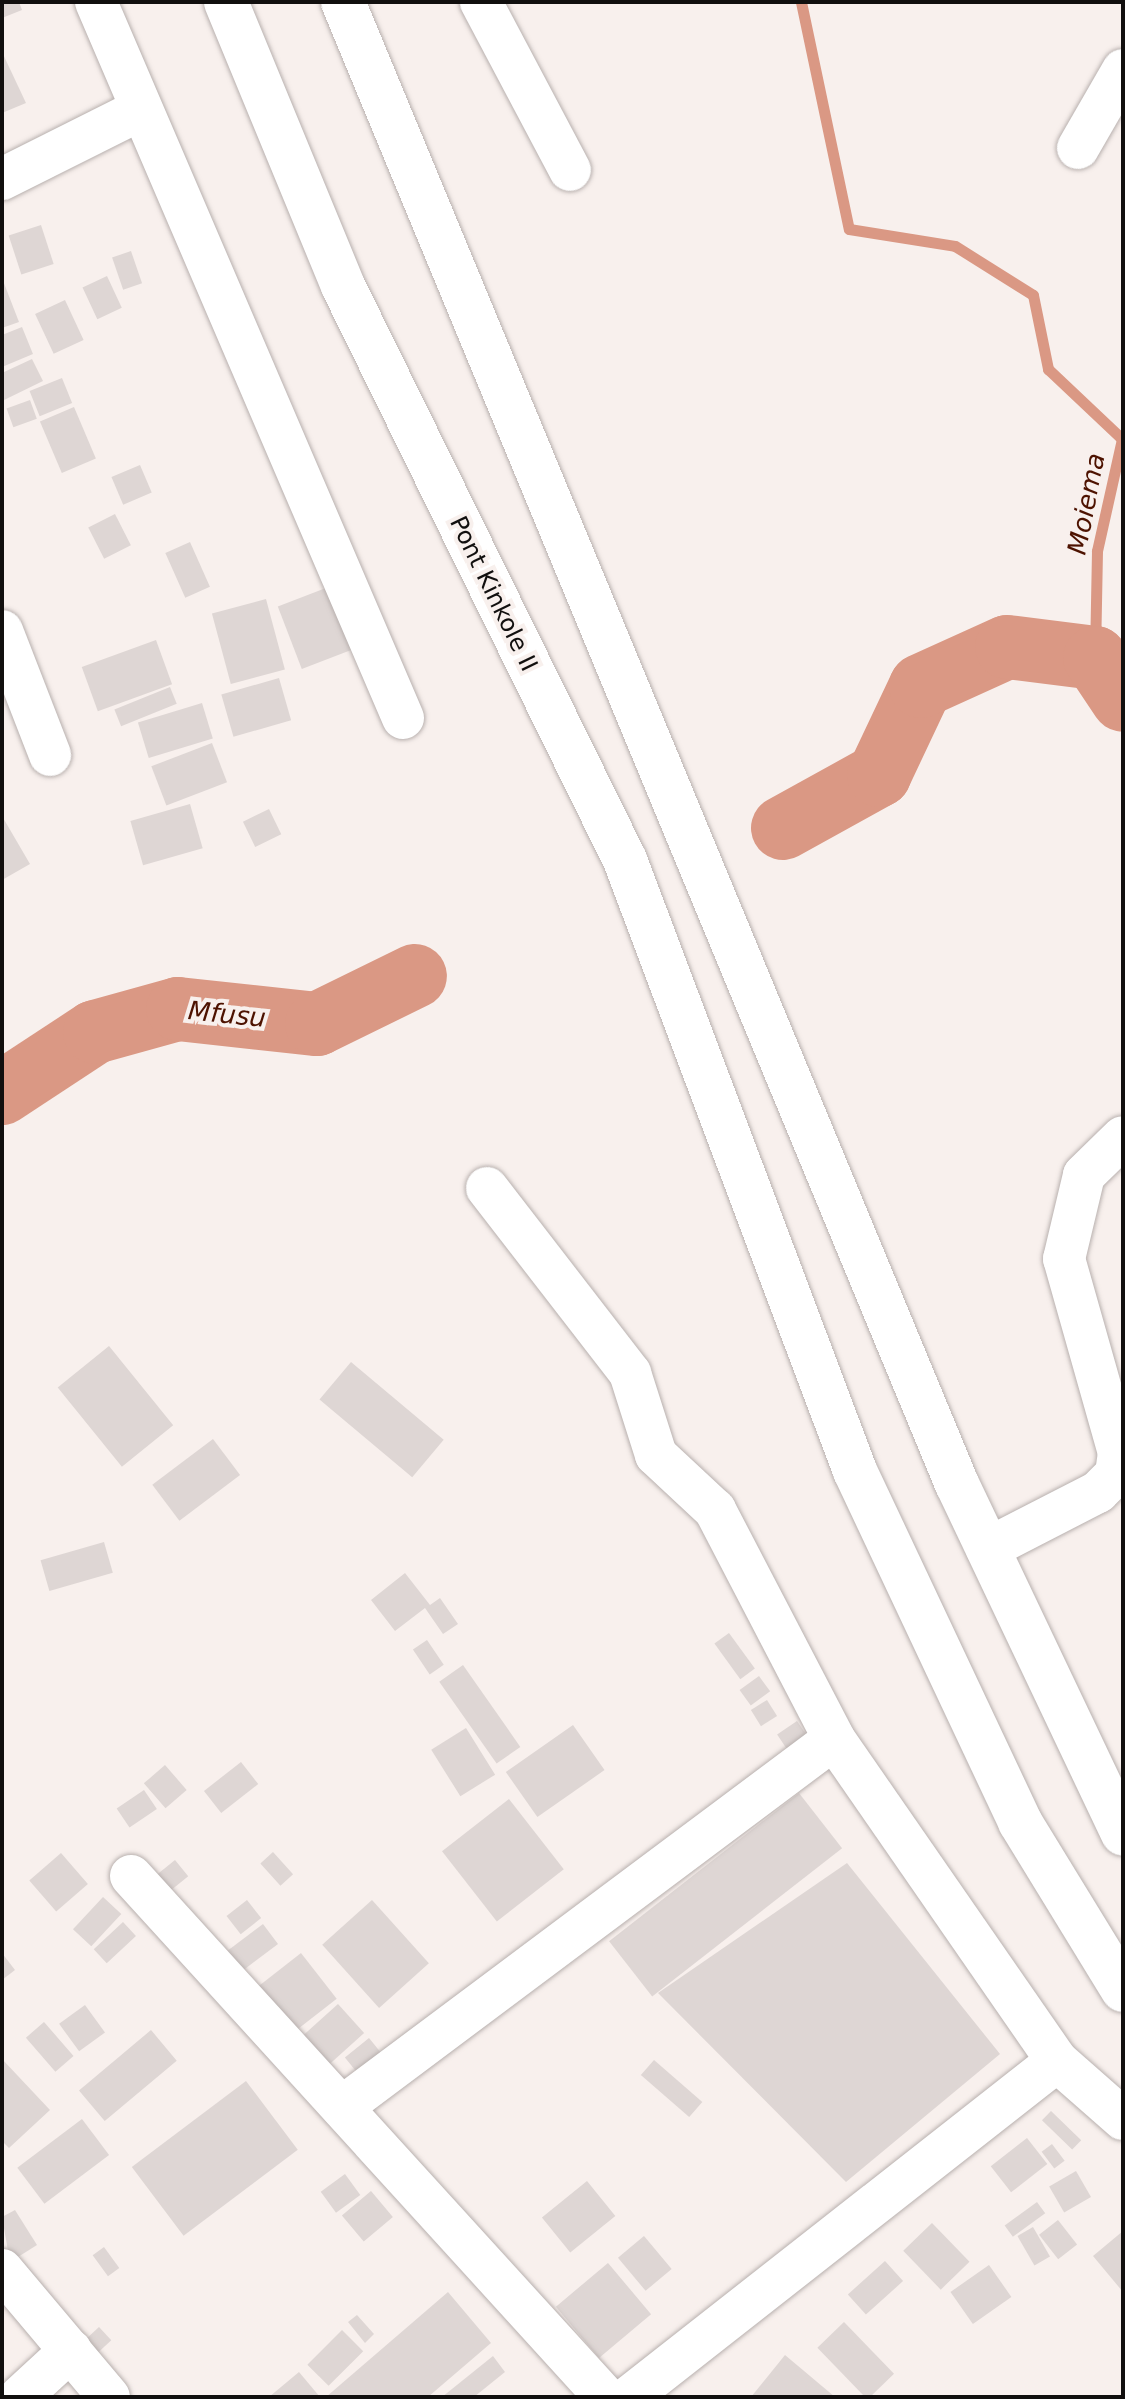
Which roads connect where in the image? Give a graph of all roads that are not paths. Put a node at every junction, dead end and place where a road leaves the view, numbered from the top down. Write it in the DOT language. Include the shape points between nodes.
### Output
graph roads {
  1 [pos="96,2"];
  2 [pos="226,2"];
  3 [pos="343,2"];
  4 [pos="481,2"];
  5 [pos="1123,70"];
  6 [pos="140,110"];
  7 [pos="1078,148"];
  8 [pos="570,170"];
  9 [pos="2,179"];
  10 [pos="2,631"];
  11 [pos="403,718"];
  12 [pos="50,755"];
  13 [pos="1123,1137"];
  14 [pos="487,1188"];
  15 [pos="987,1549"];
  16 [pos="834,1739"];
  17 [pos="1123,1834"];
  18 [pos="131,1876"];
  19 [pos="1123,1990"];
  20 [pos="1057,2061"];
  21 [pos="342,2107"];
  22 [pos="1123,2119"];
  23 [pos="2,2270"];
  24 [pos="71,2350"];
  25 [pos="20,2397"];
  26 [pos="109,2397"];
  27 [pos="605,2397"];
  28 [pos="629,2397"];
  1 -- 6 [label="street"];
  2 -- 19 [label="highway, Pont Kinkole II" via="362,328 625,860 855,1471 1020,1822"];
  3 -- 15 [label="highway"];
  4 -- 8 [label="street"];
  5 -- 7 [label="street"];
  6 -- 9 [label="street"];
  6 -- 11 [label="street"];
  10 -- 12 [label="street"];
  13 -- 15 [label="street" via="1084,1175 1064,1259 1119,1453 1116,1474 1098,1492"];
  14 -- 16 [label="street" via="630,1373 656,1455 715,1510"];
  15 -- 17 [label="highway"];
  16 -- 20 [label="street"];
  16 -- 21 [label="street"];
  18 -- 21 [label="street"];
  20 -- 22 [label="street"];
  20 -- 28 [label="street"];
  21 -- 27 [label="street"];
  23 -- 24 [label="street"];
  24 -- 25 [label="street"];
  24 -- 26 [label="street"];
}
